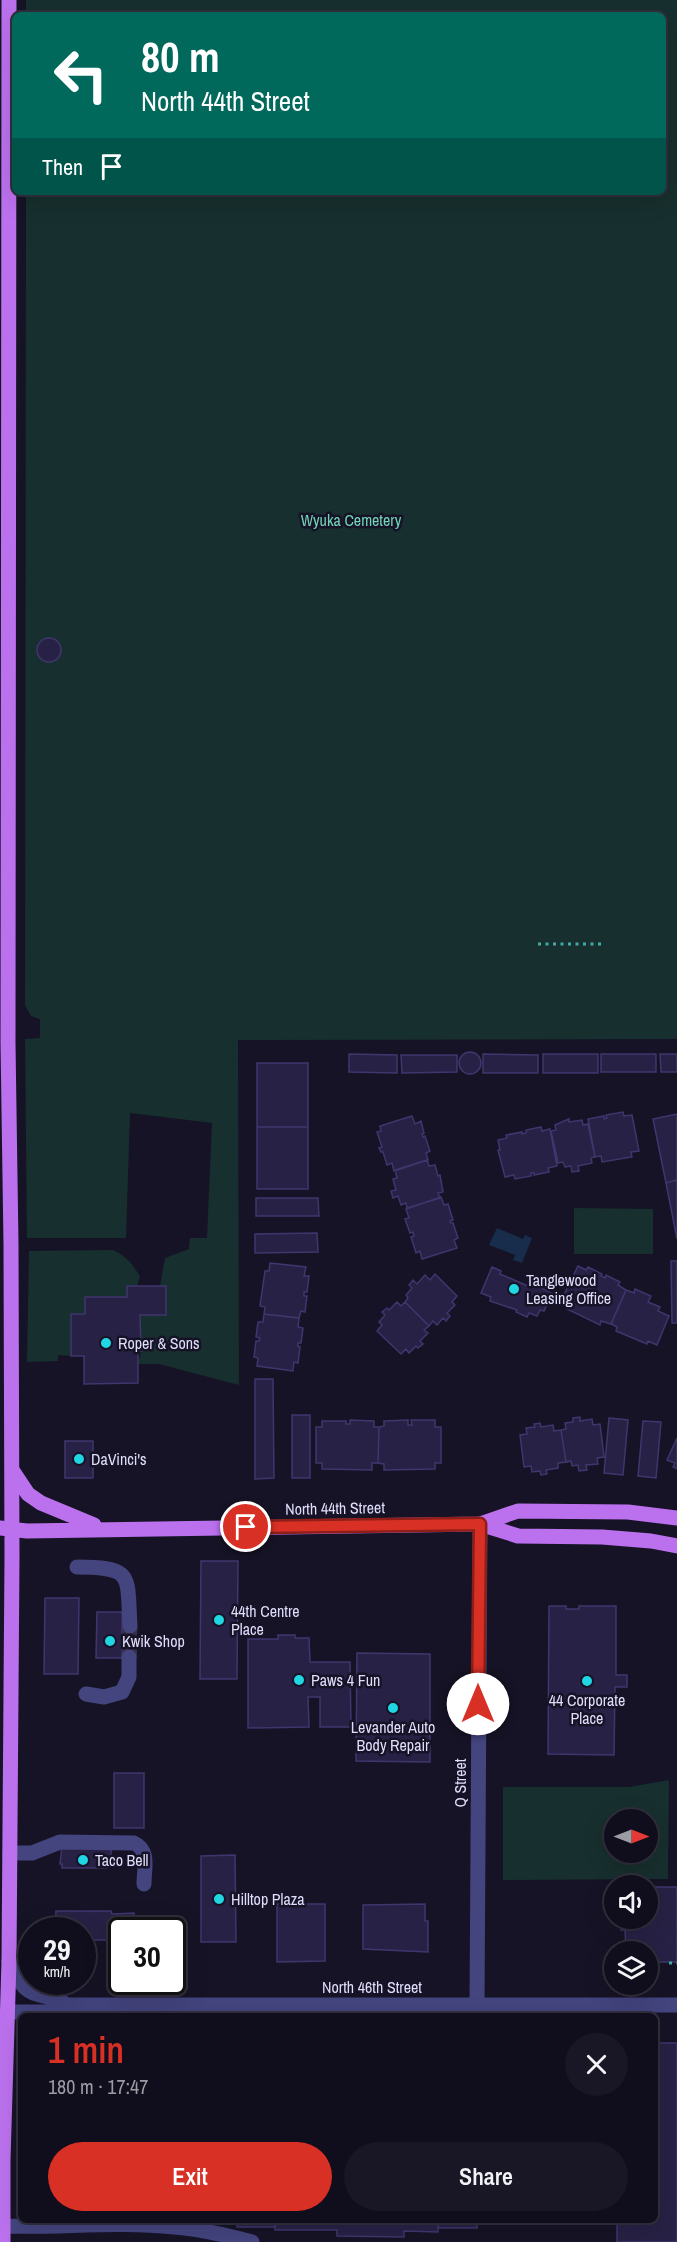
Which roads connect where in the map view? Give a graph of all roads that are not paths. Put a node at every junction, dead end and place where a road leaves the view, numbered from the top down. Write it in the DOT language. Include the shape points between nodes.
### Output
graph roads {
  1 [pos="9,0"];
  2 [pos="5,559"];
  3 [pos="4,1043"];
  4 [pos="12,1470"];
  5 [pos="677,1518"];
  6 [pos="480,1524"];
  7 [pos="6,1528"];
  8 [pos="105,1529"];
  9 [pos="677,1546"];
  10 [pos="77,1567"];
  11 [pos="130,1626"];
  12 [pos="129,1657"];
  13 [pos="86,1694"];
  14 [pos="10,1853"];
  15 [pos="144,1884"];
  16 [pos="9,1961"];
  17 [pos="68,2005"];
  18 [pos="677,2005"];
  19 [pos="477,2006"];
  20 [pos="3,2008"];
  21 [pos="1,2154"];
  22 [pos="2,2226"];
  23 [pos="3,2242"];
  24 [pos="252,2242"];
  1 -- 2 [label="main road"];
  2 -- 3 [label="main road"];
  3 -- 4 [label="main road"];
  4 -- 7 [label="main road"];
  4 -- 8 [label="main road" via="28,1494 41,1503"];
  5 -- 6 [label="main road, North 44th Street" via="628,1512 518,1511"];
  6 -- 8 [label="main road, North 44th Street"];
  6 -- 9 [label="main road, North 44th Street" via="518,1536 602,1537"];
  6 -- 19 [label="street, Q Street"];
  7 -- 8 [label="main road, North 44th Street"];
  7 -- 14 [label="main road"];
  10 -- 11 [label="street" via="106,1567 128,1582"];
  12 -- 13 [label="street" via="129,1677 122,1692 104,1697"];
  14 -- 15 [label="street" via="32,1853 60,1842 134,1843 144,1853"];
  14 -- 16 [label="main road"];
  16 -- 17 [label="street, North 46th Street" via="24,1990"];
  16 -- 20 [label="main road"];
  17 -- 19 [label="street, North 46th Street"];
  17 -- 20 [label="street, North 46th Street" via="55,2012"];
  18 -- 19 [label="street, North 46th Street"];
  20 -- 21 [label="main road"];
  21 -- 22 [label="main road"];
  22 -- 23 [label="main road"];
  22 -- 24 [label="street" via="143,2225 204,2231"];
}
